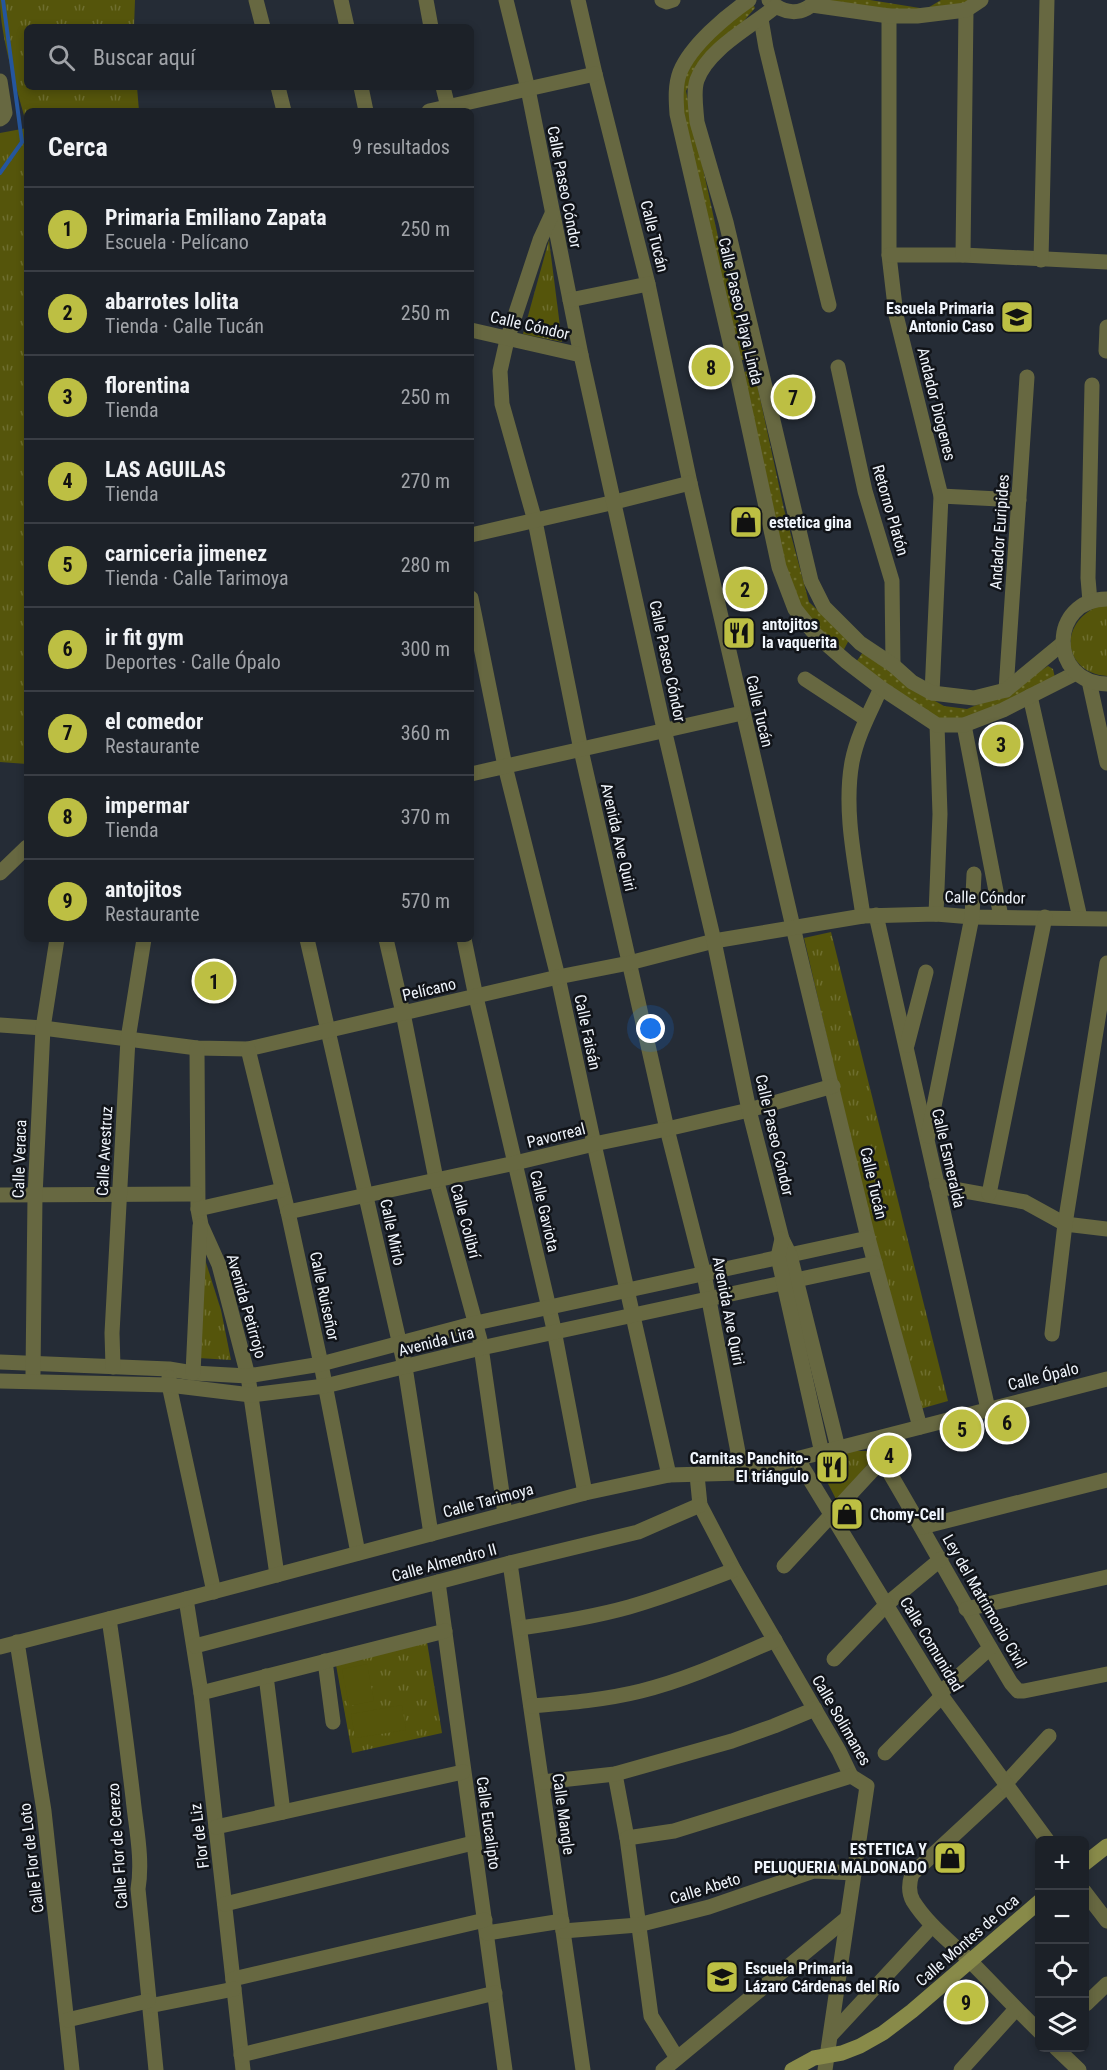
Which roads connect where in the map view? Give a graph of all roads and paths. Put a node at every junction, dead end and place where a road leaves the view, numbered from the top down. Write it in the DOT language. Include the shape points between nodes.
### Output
graph roads {
  1 [pos="256,0"];
  2 [pos="341,0"];
  3 [pos="426,0"];
  4 [pos="506,0"];
  5 [pos="578,0"];
  6 [pos="981,0"];
  7 [pos="1047,0"];
  8 [pos="746,1"];
  9 [pos="772,3"];
  10 [pos="814,3"];
  11 [pos="966,10"];
  12 [pos="889,16"];
  13 [pos="761,19"];
  14 [pos="262,24"];
  15 [pos="346,24"];
  16 [pos="430,24"];
  17 [pos="595,74"];
  18 [pos="0,81"];
  19 [pos="528,89"];
  20 [pos="279,90"];
  21 [pos="362,90"];
  22 [pos="444,90"];
  23 [pos="283,108"];
  24 [pos="365,108"];
  25 [pos="448,108"];
  26 [pos="452,108"];
  27 [pos="2,117"];
  28 [pos="552,214"];
  29 [pos="889,255"];
  30 [pos="963,255"];
  31 [pos="1041,260"];
  32 [pos="1107,262"];
  33 [pos="648,284"];
  34 [pos="570,300"];
  35 [pos="829,305"];
  36 [pos="1107,327"];
  37 [pos="474,331"];
  38 [pos="507,340"];
  39 [pos="1106,351"];
  40 [pos="581,355"];
  41 [pos="760,363"];
  42 [pos="838,367"];
  43 [pos="736,369"];
  44 [pos="1027,377"];
  45 [pos="1092,385"];
  46 [pos="690,483"];
  47 [pos="941,496"];
  48 [pos="1019,500"];
  49 [pos="615,502"];
  50 [pos="535,521"];
  51 [pos="474,534"];
  52 [pos="1102,599"];
  53 [pos="474,613"];
  54 [pos="860,643"];
  55 [pos="1063,644"];
  56 [pos="847,662"];
  57 [pos="892,665"];
  58 [pos="1082,677"];
  59 [pos="806,679"];
  60 [pos="1107,684"];
  61 [pos="881,688"];
  62 [pos="1006,690"];
  63 [pos="932,693"];
  64 [pos="1030,696"];
  65 [pos="742,712"];
  66 [pos="866,719"];
  67 [pos="937,725"];
  68 [pos="964,725"];
  69 [pos="664,729"];
  70 [pos="581,750"];
  71 [pos="1107,763"];
  72 [pos="505,766"];
  73 [pos="474,773"];
  74 [pos="24,850"];
  75 [pos="0,873"];
  76 [pos="974,874"];
  77 [pos="936,914"];
  78 [pos="869,916"];
  79 [pos="972,917"];
  80 [pos="1001,917"];
  81 [pos="1045,917"];
  82 [pos="1080,918"];
  83 [pos="1107,919"];
  84 [pos="793,927"];
  85 [pos="714,941"];
  86 [pos="57,942"];
  87 [pos="144,942"];
  88 [pos="308,942"];
  89 [pos="387,942"];
  90 [pos="465,942"];
  91 [pos="629,963"];
  92 [pos="1107,963"];
  93 [pos="926,972"];
  94 [pos="558,977"];
  95 [pos="476,997"];
  96 [pos="403,1013"];
  97 [pos="0,1025"];
  98 [pos="43,1028"];
  99 [pos="328,1032"];
  100 [pos="128,1039"];
  101 [pos="197,1048"];
  102 [pos="906,1048"];
  103 [pos="248,1049"];
  104 [pos="833,1086"];
  105 [pos="749,1110"];
  106 [pos="668,1129"];
  107 [pos="927,1142"];
  108 [pos="594,1144"];
  109 [pos="515,1163"];
  110 [pos="436,1179"];
  111 [pos="937,1186"];
  112 [pos="282,1190"];
  113 [pos="366,1194"];
  114 [pos="989,1194"];
  115 [pos="0,1195"];
  116 [pos="35,1196"];
  117 [pos="120,1196"];
  118 [pos="198,1209"];
  119 [pos="288,1212"];
  120 [pos="1065,1224"];
  121 [pos="1107,1229"];
  122 [pos="868,1238"];
  123 [pos="784,1256"];
  124 [pos="875,1263"];
  125 [pos="704,1274"];
  126 [pos="790,1281"];
  127 [pos="628,1290"];
  128 [pos="709,1299"];
  129 [pos="548,1307"];
  130 [pos="633,1315"];
  131 [pos="476,1323"];
  132 [pos="555,1332"];
  133 [pos="1052,1334"];
  134 [pos="398,1344"];
  135 [pos="481,1348"];
  136 [pos="0,1362"];
  137 [pos="33,1364"];
  138 [pos="321,1364"];
  139 [pos="113,1367"];
  140 [pos="405,1367"];
  141 [pos="170,1369"];
  142 [pos="193,1373"];
  143 [pos="248,1376"];
  144 [pos="1107,1380"];
  145 [pos="0,1381"];
  146 [pos="33,1383"];
  147 [pos="169,1385"];
  148 [pos="325,1386"];
  149 [pos="251,1395"];
  150 [pos="988,1409"];
  151 [pos="920,1427"];
  152 [pos="897,1434"];
  153 [pos="838,1448"];
  154 [pos="822,1453"];
  155 [pos="798,1460"];
  156 [pos="882,1460"];
  157 [pos="742,1473"];
  158 [pos="669,1475"];
  159 [pos="697,1475"];
  160 [pos="1107,1480"];
  161 [pos="585,1493"];
  162 [pos="700,1505"];
  163 [pos="831,1513"];
  164 [pos="505,1514"];
  165 [pos="922,1527"];
  166 [pos="432,1534"];
  167 [pos="358,1553"];
  168 [pos="941,1559"];
  169 [pos="510,1563"];
  170 [pos="784,1566"];
  171 [pos="734,1570"];
  172 [pos="277,1575"];
  173 [pos="1107,1577"];
  174 [pos="438,1582"];
  175 [pos="214,1592"];
  176 [pos="186,1599"];
  177 [pos="887,1605"];
  178 [pos="966,1609"];
  179 [pos="109,1619"];
  180 [pos="520,1628"];
  181 [pos="445,1631"];
  182 [pos="775,1640"];
  183 [pos="17,1642"];
  184 [pos="195,1646"];
  185 [pos="0,1647"];
  186 [pos="990,1648"];
  187 [pos="834,1659"];
  188 [pos="325,1661"];
  189 [pos="1107,1674"];
  190 [pos="266,1676"];
  191 [pos="201,1693"];
  192 [pos="941,1695"];
  193 [pos="531,1706"];
  194 [pos="815,1709"];
  195 [pos="333,1722"];
  196 [pos="1049,1736"];
  197 [pos="885,1753"];
  198 [pos="463,1772"];
  199 [pos="615,1774"];
  200 [pos="850,1776"];
  201 [pos="542,1782"];
  202 [pos="1006,1785"];
  203 [pos="283,1812"];
  204 [pos="216,1827"];
  205 [pos="1044,1836"];
  206 [pos="627,1838"];
  207 [pos="473,1843"];
  208 [pos="1107,1846"];
  209 [pos="1089,1860"];
  210 [pos="854,1873"];
  211 [pos="1089,1898"];
  212 [pos="225,1904"];
  213 [pos="1035,1905"];
  214 [pos="847,1918"];
  215 [pos="1107,1921"];
  216 [pos="638,1925"];
  217 [pos="562,1926"];
  218 [pos="933,1926"];
  219 [pos="486,1927"];
  220 [pos="970,1961"];
  221 [pos="234,1984"];
  222 [pos="1107,1984"];
  223 [pos="495,1993"];
  224 [pos="1089,2001"];
  225 [pos="148,2004"];
  226 [pos="1016,2009"];
  227 [pos="67,2019"];
  228 [pos="1035,2027"];
  229 [pos="831,2035"];
  230 [pos="1059,2052"];
  231 [pos="676,2058"];
  232 [pos="242,2062"];
  233 [pos="826,2063"];
  234 [pos="1068,2067"];
  235 [pos="501,2069"];
  236 [pos="72,2070"];
  237 [pos="156,2070"];
  238 [pos="582,2070"];
  239 [pos="663,2070"];
  240 [pos="792,2070"];
  241 [pos="961,2070"];
  1 -- 14 [label="street"];
  2 -- 15 [label="street"];
  3 -- 16 [label="street"];
  4 -- 19 [label="street, Calle Paseo Cóndor"];
  5 -- 17 [label="street, Calle Tucán"];
  6 -- 11 [label="street"];
  7 -- 31 [label="street"];
  8 -- 43 [label="street, Calle Paseo Playa Linda" via="694,51 680,71 676,94 677,114"];
  9 -- 10 [label="street" via="787,12 800,12"];
  9 -- 13 [label="street, Calle Paseo Playa Linda"];
  10 -- 12 [label="street"];
  11 -- 12 [label="street"];
  11 -- 30 [label="street"];
  12 -- 29 [label="street, Andador Diogenes"];
  13 -- 35 [label="street"];
  13 -- 41 [label="street, Calle Paseo Playa Linda" via="707,62 696,86 697,122"];
  17 -- 19 [label="street"];
  17 -- 33 [label="street, Calle Tucán"];
  18 -- 27 [label="street"];
  19 -- 26 [label="street"];
  19 -- 28 [label="street, Calle Paseo Cóndor"];
  20 -- 23 [label="street"];
  21 -- 24 [label="street"];
  22 -- 25 [label="street"];
  28 -- 34 [label="street, Calle Paseo Cóndor"];
  28 -- 38 [label="street, Avenida Ave Quiri"];
  29 -- 30 [label="street"];
  29 -- 47 [label="street, Andador Diogenes" via="896,315"];
  30 -- 31 [label="street"];
  31 -- 32 [label="street"];
  33 -- 34 [label="street"];
  33 -- 46 [label="street, Calle Tucán"];
  34 -- 40 [label="street, Calle Paseo Cóndor"];
  36 -- 39 [label="street"];
  37 -- 38 [label="street, Calle Cóndor"];
  38 -- 40 [label="street, Calle Cóndor"];
  38 -- 50 [label="street, Avenida Ave Quiri" via="500,371 502,404"];
  40 -- 49 [label="street, Calle Paseo Cóndor"];
  41 -- 43 [label="street"];
  41 -- 54 [label="street, Calle Paseo Playa Linda" via="812,581 824,607"];
  42 -- 57 [label="street, Retorno Platón" via="865,492 892,581"];
  43 -- 56 [label="street, Calle Paseo Playa Linda" via="778,567 795,609 815,634"];
  44 -- 48 [label="street, Andador Euripides"];
  45 -- 52 [label="street" via="1088,578"];
  46 -- 49 [label="street"];
  46 -- 65 [label="street, Calle Tucán"];
  47 -- 48 [label="street"];
  47 -- 63 [label="street, Andador Diogenes"];
  48 -- 62 [label="street, Andador Euripides"];
  49 -- 50 [label="street"];
  49 -- 69 [label="street, Calle Paseo Cóndor"];
  50 -- 51 [label="street"];
  50 -- 70 [label="street, Avenida Ave Quiri"];
  52 -- 55 [label="street" via="1080,607 1067,623"];
  53 -- 72 [label="street, Calle Faisán"];
  54 -- 56 [label="street"];
  54 -- 57 [label="street, Calle Paseo Playa Linda"];
  55 -- 58 [label="street" via="1064,654"];
  55 -- 62 [label="street, Calle Paseo Playa Linda"];
  56 -- 61 [label="street, Calle Paseo Playa Linda"];
  57 -- 63 [label="street, Calle Paseo Playa Linda"];
  58 -- 60 [label="street"];
  58 -- 64 [label="street"];
  58 -- 71 [label="street"];
  59 -- 66 [label="street"];
  61 -- 66 [label="street, Calle Esmeralda"];
  61 -- 67 [label="street, Calle Paseo Playa Linda"];
  62 -- 63 [label="street, Calle Paseo Playa Linda" via="974,698"];
  64 -- 68 [label="street"];
  64 -- 82 [label="street"];
  65 -- 69 [label="street"];
  65 -- 84 [label="street, Calle Tucán"];
  66 -- 78 [label="street, Calle Esmeralda" via="852,762 850,819"];
  67 -- 68 [label="street"];
  67 -- 77 [label="street" via="940,814"];
  68 -- 80 [label="street"];
  69 -- 70 [label="street"];
  69 -- 85 [label="street, Calle Paseo Cóndor"];
  70 -- 72 [label="street"];
  70 -- 91 [label="street, Avenida Ave Quiri"];
  72 -- 73 [label="street"];
  72 -- 94 [label="street, Calle Faisán"];
  74 -- 75 [label="street"];
  76 -- 79 [label="street"];
  77 -- 78 [label="street, Calle Cóndor"];
  77 -- 79 [label="street, Calle Cóndor"];
  78 -- 84 [label="street, Pelícano"];
  78 -- 102 [label="street, Calle Esmeralda"];
  79 -- 80 [label="street, Calle Cóndor"];
  79 -- 107 [label="street"];
  80 -- 81 [label="street, Calle Cóndor"];
  81 -- 82 [label="street, Calle Cóndor"];
  81 -- 114 [label="street"];
  82 -- 83 [label="street, Calle Cóndor"];
  84 -- 85 [label="street, Pelícano"];
  84 -- 104 [label="street, Calle Tucán"];
  85 -- 91 [label="street, Pelícano"];
  85 -- 105 [label="street, Calle Paseo Cóndor"];
  86 -- 98 [label="street, Calle Veraca"];
  87 -- 100 [label="street, Calle Avestruz"];
  88 -- 99 [label="street, Calle Mirlo"];
  89 -- 96 [label="street, Calle Colibrí"];
  90 -- 95 [label="street, Calle Gaviota"];
  91 -- 94 [label="street, Pelícano"];
  91 -- 106 [label="street, Avenida Ave Quiri"];
  92 -- 120 [label="street"];
  93 -- 102 [label="street"];
  94 -- 95 [label="street, Pelícano"];
  94 -- 108 [label="street, Calle Faisán"];
  95 -- 96 [label="street, Pelícano"];
  95 -- 109 [label="street, Calle Gaviota"];
  96 -- 99 [label="street, Pelícano"];
  96 -- 110 [label="street, Calle Colibrí"];
  97 -- 98 [label="street, Pelícano"];
  98 -- 100 [label="street, Pelícano"];
  98 -- 116 [label="street, Calle Veraca"];
  99 -- 103 [label="street, Pelícano"];
  99 -- 113 [label="street, Calle Mirlo"];
  100 -- 101 [label="street, Pelícano"];
  100 -- 117 [label="street, Calle Avestruz"];
  101 -- 103 [label="street, Pelícano"];
  101 -- 118 [label="street, Avenida Petirrojo"];
  102 -- 107 [label="street, Calle Esmeralda"];
  103 -- 112 [label="street, Calle Ruiseñor"];
  104 -- 105 [label="street, Pavorreal"];
  104 -- 122 [label="street, Calle Tucán"];
  105 -- 106 [label="street, Pavorreal"];
  105 -- 123 [label="street, Calle Paseo Cóndor"];
  106 -- 108 [label="street, Pavorreal"];
  106 -- 125 [label="street, Avenida Ave Quiri"];
  107 -- 111 [label="street, Calle Esmeralda"];
  108 -- 109 [label="street, Pavorreal"];
  108 -- 127 [label="street, Calle Faisán"];
  109 -- 110 [label="street, Pavorreal"];
  109 -- 129 [label="street, Calle Gaviota"];
  110 -- 113 [label="street, Pavorreal"];
  110 -- 131 [label="street, Calle Colibrí"];
  111 -- 114 [label="street"];
  111 -- 150 [label="street, Calle Esmeralda"];
  112 -- 118 [label="street"];
  112 -- 119 [label="street, Calle Ruiseñor"];
  113 -- 119 [label="street, Pavorreal"];
  113 -- 134 [label="street, Calle Mirlo"];
  114 -- 120 [label="street" via="1025,1202"];
  115 -- 116 [label="street"];
  116 -- 117 [label="street"];
  116 -- 137 [label="street, Calle Veraca"];
  117 -- 118 [label="street"];
  117 -- 139 [label="street, Calle Avestruz"];
  118 -- 142 [label="street"];
  118 -- 143 [label="street, Avenida Petirrojo" via="219,1265"];
  119 -- 138 [label="street, Calle Ruiseñor"];
  120 -- 121 [label="street"];
  120 -- 133 [label="street"];
  122 -- 123 [label="street, Avenida Lira"];
  122 -- 124 [label="street, Calle Tucán"];
  123 -- 125 [label="street, Avenida Lira"];
  123 -- 126 [label="street, Calle Paseo Cóndor"];
  124 -- 126 [label="street, Avenida Lira"];
  124 -- 151 [label="street, Calle Tucán"];
  125 -- 127 [label="street, Avenida Lira"];
  125 -- 128 [label="street, Avenida Ave Quiri"];
  126 -- 128 [label="street, Avenida Lira"];
  126 -- 153 [label="street, Calle Paseo Cóndor"];
  126 -- 154 [label="street, Calle Paseo Cóndor"];
  127 -- 129 [label="street, Avenida Lira"];
  127 -- 130 [label="street, Calle Faisán"];
  128 -- 130 [label="street, Avenida Lira"];
  128 -- 157 [label="street, Avenida Ave Quiri"];
  129 -- 131 [label="street, Avenida Lira"];
  129 -- 132 [label="street, Calle Gaviota"];
  130 -- 132 [label="street, Avenida Lira"];
  130 -- 158 [label="street, Calle Faisán"];
  131 -- 134 [label="street, Avenida Lira"];
  131 -- 135 [label="street, Calle Colibrí"];
  132 -- 135 [label="street, Avenida Lira"];
  132 -- 161 [label="street, Calle Gaviota"];
  134 -- 138 [label="street, Avenida Lira"];
  134 -- 140 [label="street, Calle Mirlo"];
  135 -- 140 [label="street, Avenida Lira"];
  135 -- 164 [label="street, Calle Colibrí"];
  136 -- 137 [label="street, Avenida Lira"];
  137 -- 139 [label="street, Avenida Lira"];
  137 -- 146 [label="street, Calle Veraca"];
  138 -- 143 [label="street, Avenida Lira"];
  138 -- 148 [label="street, Calle Ruiseñor"];
  139 -- 141 [label="street, Avenida Lira"];
  140 -- 148 [label="street, Avenida Lira"];
  140 -- 166 [label="street, Calle Mirlo"];
  141 -- 142 [label="street, Avenida Lira"];
  141 -- 147 [label="street"];
  142 -- 143 [label="street, Avenida Lira"];
  143 -- 149 [label="street, Avenida Petirrojo"];
  144 -- 150 [label="street, Calle Ópalo"];
  145 -- 146 [label="street, Avenida Lira"];
  146 -- 147 [label="street, Avenida Lira"];
  147 -- 149 [label="street, Avenida Lira"];
  147 -- 175 [label="street"];
  148 -- 149 [label="street, Avenida Lira"];
  148 -- 167 [label="street, Calle Ruiseñor"];
  149 -- 172 [label="street, Avenida Petirrojo"];
  150 -- 151 [label="street, Calle Tarimoya"];
  151 -- 152 [label="street, Calle Tarimoya"];
  152 -- 153 [label="street, Calle Tarimoya"];
  152 -- 156 [label="street"];
  153 -- 154 [label="street, Calle Tarimoya"];
  154 -- 155 [label="street, Calle Tarimoya"];
  155 -- 157 [label="street, Calle Tarimoya"];
  155 -- 163 [label="street, Calle Comunidad"];
  156 -- 163 [label="street"];
  156 -- 165 [label="street, Ley del Matrimonio Civil"];
  157 -- 159 [label="street, Calle Tarimoya"];
  158 -- 159 [label="street, Calle Tarimoya"];
  158 -- 161 [label="street, Calle Tarimoya"];
  159 -- 162 [label="street, Calle Solimanes"];
  160 -- 165 [label="street"];
  161 -- 164 [label="street, Calle Tarimoya"];
  162 -- 169 [label="street, Calle Almendro II" via="638,1532"];
  162 -- 171 [label="street, Calle Solimanes"];
  163 -- 170 [label="street"];
  163 -- 177 [label="street, Calle Comunidad"];
  164 -- 166 [label="street, Calle Tarimoya"];
  165 -- 168 [label="street, Ley del Matrimonio Civil"];
  166 -- 167 [label="street, Calle Tarimoya"];
  167 -- 172 [label="street, Calle Tarimoya"];
  168 -- 177 [label="street"];
  168 -- 178 [label="street, Ley del Matrimonio Civil"];
  169 -- 174 [label="street, Calle Almendro II"];
  169 -- 180 [label="street, Calle Mangle"];
  171 -- 180 [label="street" via="628,1608"];
  171 -- 182 [label="street, Calle Solimanes"];
  172 -- 175 [label="street, Calle Tarimoya"];
  173 -- 178 [label="street"];
  174 -- 181 [label="street, Calle Eucalipto"];
  174 -- 184 [label="street, Calle Almendro II"];
  175 -- 176 [label="street, Calle Tarimoya"];
  176 -- 179 [label="street, Calle Tarimoya"];
  176 -- 184 [label="street, Flor de Liz"];
  177 -- 187 [label="street"];
  177 -- 192 [label="street, Calle Comunidad"];
  178 -- 186 [label="street, Ley del Matrimonio Civil"];
  179 -- 183 [label="street, Calle Tarimoya"];
  179 -- 225 [label="street, Calle Flor de Cerezo" via="138,1843"];
  180 -- 193 [label="street, Calle Mangle"];
  181 -- 188 [label="street"];
  181 -- 198 [label="street, Calle Eucalipto"];
  182 -- 193 [label="street" via="710,1669 641,1691"];
  182 -- 194 [label="street, Calle Solimanes"];
  183 -- 185 [label="street, Calle Tarimoya"];
  183 -- 227 [label="street, Calle Flor de Loto" via="44,1811"];
  184 -- 191 [label="street, Flor de Liz"];
  186 -- 189 [label="street, Ley del Matrimonio Civil" via="1018,1691"];
  186 -- 192 [label="street"];
  188 -- 190 [label="street"];
  188 -- 195 [label="street"];
  190 -- 191 [label="street"];
  190 -- 203 [label="street"];
  191 -- 204 [label="street, Flor de Liz"];
  192 -- 197 [label="street"];
  192 -- 202 [label="street, Calle Comunidad"];
  193 -- 201 [label="street, Calle Mangle"];
  194 -- 199 [label="street" via="732,1741"];
  194 -- 200 [label="street, Calle Solimanes"];
  196 -- 202 [label="street"];
  198 -- 203 [label="street"];
  198 -- 207 [label="street, Calle Eucalipto"];
  199 -- 201 [label="street"];
  199 -- 206 [label="street"];
  200 -- 206 [label="street" via="674,1832"];
  200 -- 210 [label="street, Calle Solimanes" via="867,1786"];
  201 -- 217 [label="street, Calle Mangle"];
  202 -- 205 [label="street, Calle Comunidad"];
  202 -- 218 [label="street" via="912,1875 912,1900"];
  203 -- 204 [label="street"];
  204 -- 212 [label="street, Flor de Liz"];
  206 -- 216 [label="street"];
  207 -- 212 [label="street"];
  207 -- 219 [label="street, Calle Eucalipto"];
  208 -- 209 [label="main road"];
  210 -- 214 [label="street, Calle Solimanes"];
  210 -- 216 [label="street, Calle Abeto" via="814,1870 709,1907"];
  211 -- 215 [label="street"];
  212 -- 221 [label="street, Flor de Liz"];
  213 -- 220 [label="main road, Calle Montes de Oca"];
  214 -- 229 [label="street, Calle Solimanes"];
  214 -- 231 [label="street"];
  216 -- 217 [label="street, Calle Abeto"];
  216 -- 231 [label="street" via="651,2016"];
  217 -- 219 [label="street, Calle Abeto"];
  217 -- 238 [label="street, Calle Mangle"];
  218 -- 220 [label="street"];
  218 -- 229 [label="street"];
  219 -- 221 [label="street, Calle Abeto"];
  219 -- 223 [label="street, Calle Eucalipto"];
  220 -- 226 [label="street"];
  220 -- 233 [label="main road, Calle Montes de Oca" via="883,2033"];
  221 -- 225 [label="street, Calle Abeto"];
  221 -- 232 [label="street, Flor de Liz"];
  222 -- 224 [label="street"];
  223 -- 232 [label="street"];
  223 -- 235 [label="street, Calle Eucalipto"];
  225 -- 227 [label="street, Calle Abeto"];
  225 -- 237 [label="street, Calle Flor de Cerezo"];
  226 -- 228 [label="street"];
  226 -- 241 [label="street"];
  227 -- 236 [label="street, Calle Flor de Loto"];
  229 -- 233 [label="street, Calle Solimanes"];
  230 -- 234 [label="street"];
  231 -- 239 [label="street"];
  233 -- 240 [label="main road, Calle Montes de Oca" via="814,2058"];
}
